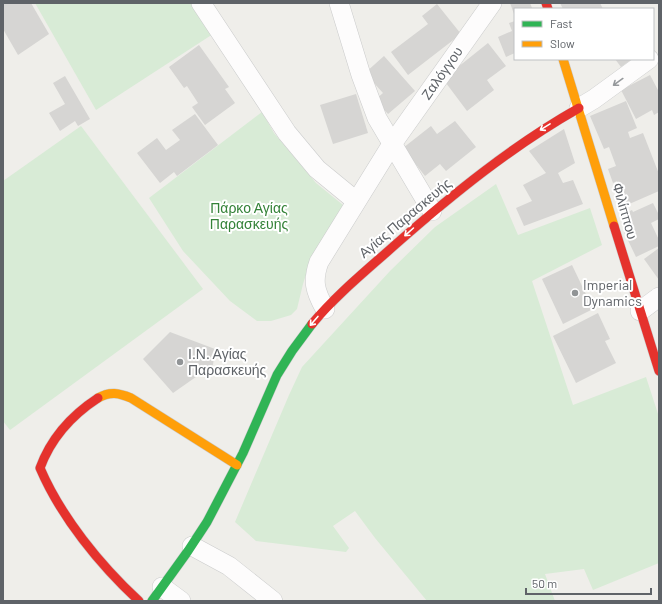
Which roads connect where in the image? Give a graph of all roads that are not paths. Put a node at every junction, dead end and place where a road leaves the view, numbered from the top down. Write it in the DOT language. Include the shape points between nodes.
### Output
graph roads {
  1 [pos="202,3"];
  2 [pos="492,3"];
  3 [pos="341,4"];
  4 [pos="563,60"];
  5 [pos="648,60"];
  6 [pos="578,108"];
  7 [pos="392,144"];
  8 [pos="356,201"];
  9 [pos="432,212"];
  10 [pos="659,297"];
  11 [pos="325,309"];
  12 [pos="640,311"];
  13 [pos="659,371"];
  14 [pos="237,465"];
  15 [pos="192,546"];
  16 [pos="157,594"];
  17 [pos="139,601"];
  18 [pos="182,601"];
  19 [pos="273,601"];
  1 -- 8 [label="street" via="287,133 317,169"];
  2 -- 7 [label="street, Ζαλόγγου"];
  3 -- 7 [label="street" via="374,111"];
  4 -- 6 [label="street, Φιλίππου"];
  5 -- 6 [label="street, one-way"];
  6 -- 9 [label="street, Αγίας Παρασκευής, one-way" via="535,133"];
  6 -- 12 [label="street, Φιλίππου"];
  7 -- 8 [label="street, Ζαλόγγου"];
  7 -- 9 [label="street"];
  8 -- 11 [label="street, Ζαλόγγου" via="319,262 315,274 318,297"];
  9 -- 11 [label="street, Αγίας Παρασκευής, one-way"];
  10 -- 12 [label="street"];
  11 -- 14 [label="street, Αγίας Παρασκευής, one-way" via="308,328 276,377"];
  12 -- 13 [label="street, Φιλίππου"];
  14 -- 15 [label="street, Αγίας Παρασκευής"];
  14 -- 17 [label="street" via="121,394 109,393 100,396 74,415 48,448 40,468 54,495 85,542 120,584"];
  15 -- 16 [label="street, Αγίας Παρασκευής"];
  15 -- 19 [label="street" via="229,566"];
  16 -- 18 [label="street"];
}
